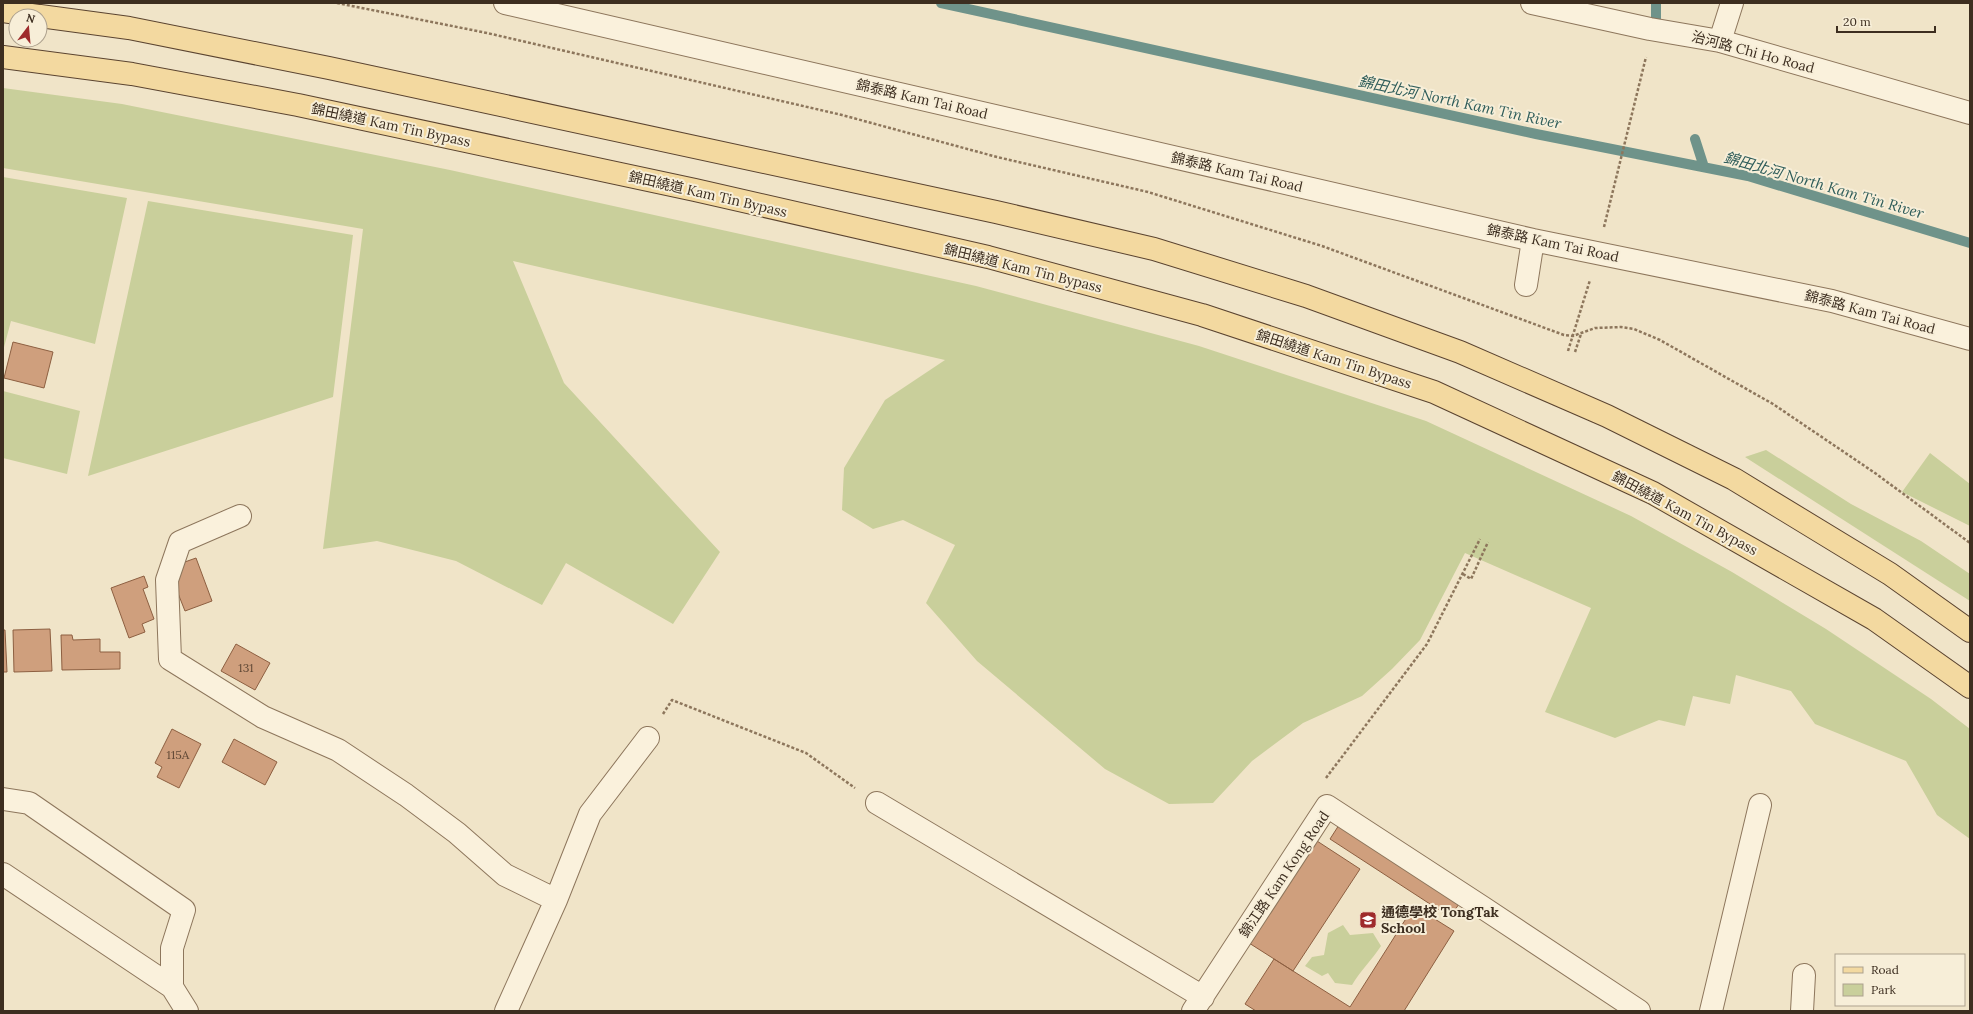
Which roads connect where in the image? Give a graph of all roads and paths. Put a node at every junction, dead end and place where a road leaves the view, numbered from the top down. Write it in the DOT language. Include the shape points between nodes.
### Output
graph roads {
  1 [pos="337,3"];
  2 [pos="505,3"];
  3 [pos="1535,3"];
  4 [pos="1732,3"];
  5 [pos="48,17"];
  6 [pos="1720,41"];
  7 [pos="1647,52"];
  8 [pos="3,56"];
  9 [pos="1970,113"];
  10 [pos="1605,225"];
  11 [pos="1533,240"];
  12 [pos="1598,252"];
  13 [pos="1526,285"];
  14 [pos="1581,333"];
  15 [pos="1573,336"];
  16 [pos="1970,339"];
  17 [pos="1568,351"];
  18 [pos="1574,352"];
  19 [pos="240,516"];
  20 [pos="1480,539"];
  21 [pos="1488,542"];
  22 [pos="1970,543"];
  23 [pos="1463,573"];
  24 [pos="1970,631"];
  25 [pos="1970,687"];
  26 [pos="648,738"];
  27 [pos="3,799"];
  28 [pos="877,803"];
  29 [pos="1760,805"];
  30 [pos="1327,806"];
  31 [pos="3,874"];
  32 [pos="556,900"];
  33 [pos="1804,975"];
  34 [pos="172,987"];
  35 [pos="1198,1004"];
  36 [pos="187,1011"];
  37 [pos="506,1011"];
  38 [pos="1638,1011"];
  39 [pos="1711,1011"];
  40 [pos="1802,1011"];
  1 -- 15 [label="path" via="487,33 827,112 997,157 1148,192 1322,246"];
  2 -- 11 [label="street, 錦泰路 Kam Tai Road"];
  3 -- 6 [label="street, 治河路 Chi Ho Road" via="1650,29"];
  4 -- 6 [label="street"];
  5 -- 24 [label="main road" via="129,28 328,68 996,212 1154,249 1306,296 1460,352 1607,416 1734,479 1890,574"];
  6 -- 9 [label="street, 治河路 Chi Ho Road"];
  7 -- 10 [label="path"];
  8 -- 25 [label="main road, 錦田繞道 Kam Tin Bypass" via="132,74 321,110 703,192 972,254 1202,315 1434,392 1653,493 1874,619"];
  11 -- 12 [label="street, 錦泰路 Kam Tai Road"];
  11 -- 13 [label="street"];
  12 -- 15 [label="path"];
  12 -- 16 [label="street, 錦泰路 Kam Tai Road" via="1832,301"];
  14 -- 15 [label="path"];
  14 -- 18 [label="path"];
  14 -- 22 [label="path" via="1595,328 1620,327 1639,331 1660,340 1773,404"];
  15 -- 17 [label="path"];
  19 -- 32 [label="street" via="180,542 167,580 170,659 263,717 338,750 457,833 505,875"];
  20 -- 23 [label="path"];
  21 -- 23 [label="path" via="1471,578"];
  23 -- 30 [label="path" via="1427,644 1313,796"];
  26 -- 28 [label="path" via="672,700 806,753"];
  26 -- 32 [label="street" via="590,814"];
  27 -- 34 [label="street" via="29,803 184,910 172,948"];
  28 -- 35 [label="street"];
  29 -- 39 [label="street"];
  30 -- 35 [label="street, 錦江路 Kam Kong Road"];
  30 -- 38 [label="street, 錦江路 Kam Kong Road"];
  31 -- 34 [label="street"];
  32 -- 37 [label="street"];
  33 -- 40 [label="street"];
  34 -- 36 [label="street"];
}
